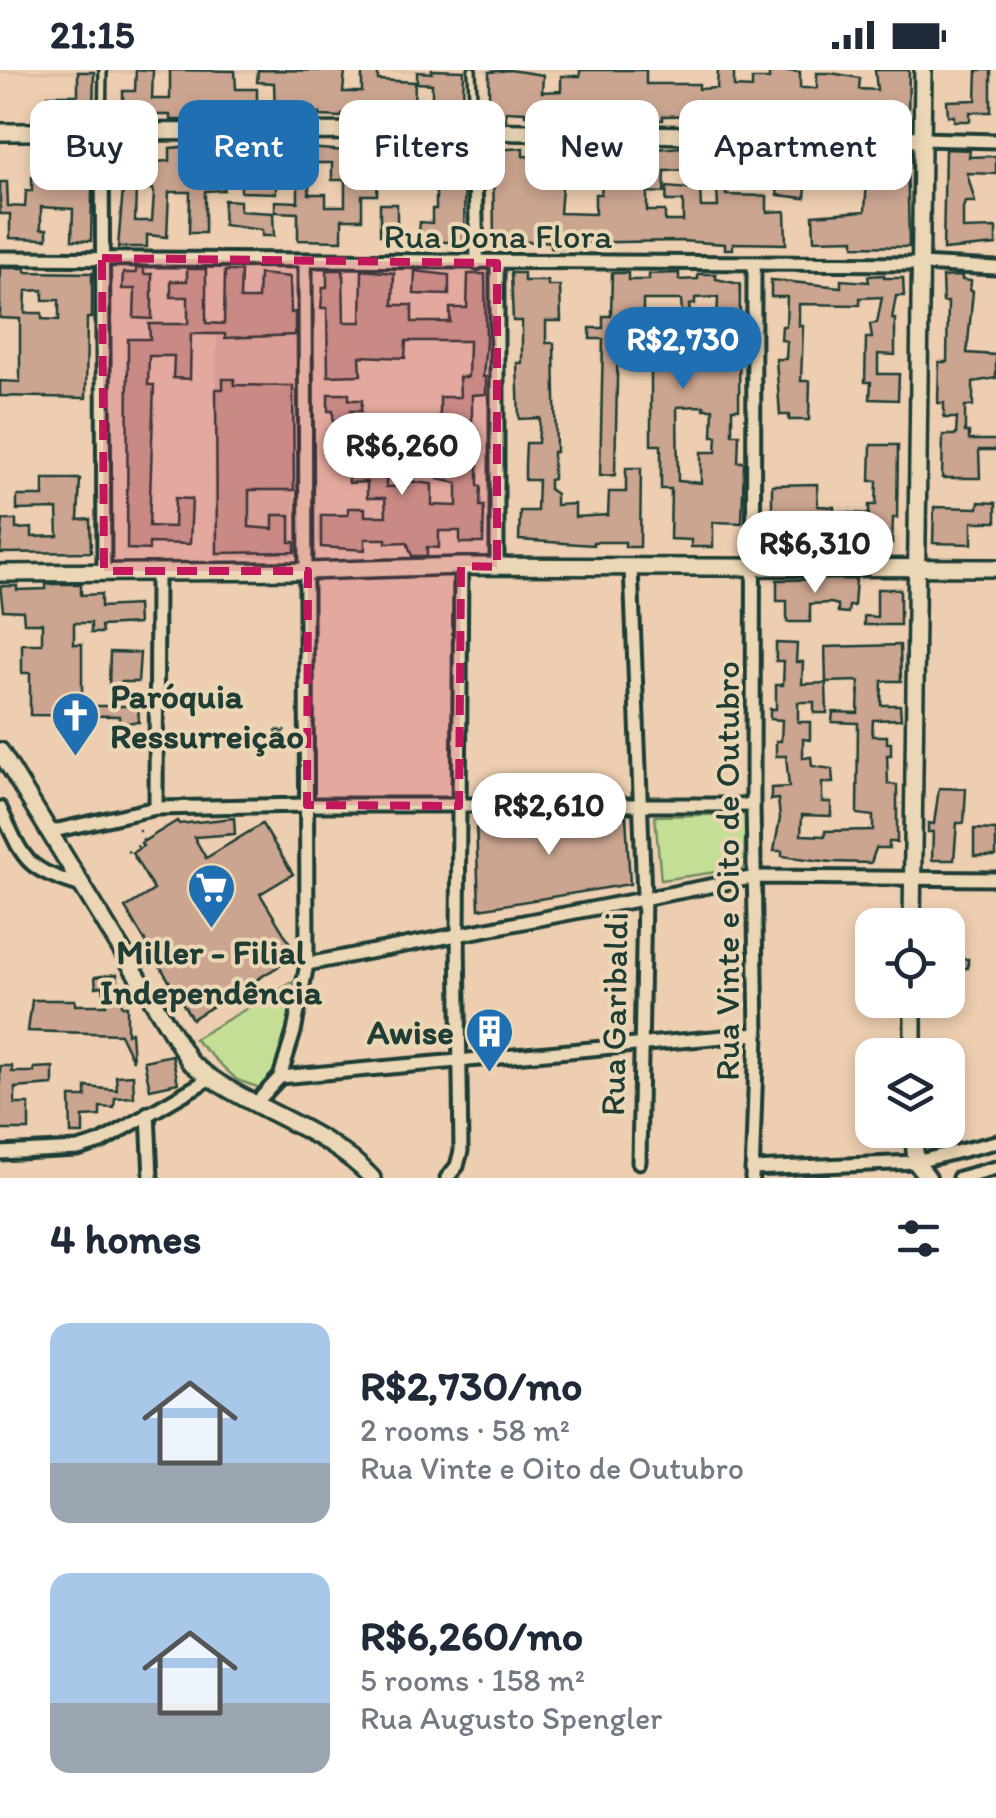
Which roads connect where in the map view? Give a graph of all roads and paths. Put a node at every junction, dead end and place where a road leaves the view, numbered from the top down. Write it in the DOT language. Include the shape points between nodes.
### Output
graph roads {
  1 [pos="472,70"];
  2 [pos="924,70"];
  3 [pos="103,72"];
  4 [pos="103,100"];
  5 [pos="473,100"];
  6 [pos="0,132"];
  7 [pos="30,132"];
  8 [pos="158,132"];
  9 [pos="339,132"];
  10 [pos="505,132"];
  11 [pos="921,139"];
  12 [pos="996,141"];
  13 [pos="102,190"];
  14 [pos="475,190"];
  15 [pos="0,258"];
  16 [pos="102,258"];
  17 [pos="305,262"];
  18 [pos="477,263"];
  19 [pos="497,263"];
  20 [pos="919,264"];
  21 [pos="754,265"];
  22 [pos="996,268"];
  23 [pos="756,565"];
  24 [pos="461,566"];
  25 [pos="916,566"];
  26 [pos="496,567"];
  27 [pos="631,568"];
  28 [pos="996,568"];
  29 [pos="104,571"];
  30 [pos="156,571"];
  31 [pos="308,571"];
  32 [pos="0,573"];
  33 [pos="0,751"];
  34 [pos="638,803"];
  35 [pos="307,805"];
  36 [pos="753,805"];
  37 [pos="460,806"];
  38 [pos="0,808"];
  39 [pos="156,808"];
  40 [pos="131,814"];
  41 [pos="49,832"];
  42 [pos="127,852"];
  43 [pos="756,877"];
  44 [pos="912,880"];
  45 [pos="996,880"];
  46 [pos="82,886"];
  47 [pos="644,896"];
  48 [pos="912,908"];
  49 [pos="458,934"];
  50 [pos="307,964"];
  51 [pos="757,1034"];
  52 [pos="643,1044"];
  53 [pos="460,1060"];
  54 [pos="280,1077"];
  55 [pos="210,1079"];
  56 [pos="256,1103"];
  57 [pos="148,1113"];
  58 [pos="996,1142"];
  59 [pos="915,1148"];
  60 [pos="0,1153"];
  61 [pos="639,1162"];
  62 [pos="916,1162"];
  63 [pos="996,1168"];
  64 [pos="752,1174"];
  65 [pos="151,1178"];
  66 [pos="372,1178"];
  67 [pos="448,1178"];
  68 [pos="928,1178"];
  69 [pos="959,1178"];
  1 -- 5 [label="lane"];
  2 -- 11 [label="street"];
  3 -- 4 [label="lane"];
  6 -- 7 [label="street"];
  8 -- 9 [label="street"];
  10 -- 11 [label="street"];
  11 -- 12 [label="street"];
  11 -- 20 [label="street"];
  13 -- 16 [label="street"];
  14 -- 18 [label="street"];
  15 -- 16 [label="street, Rua Dona Flora"];
  16 -- 17 [label="street, Rua Dona Flora"];
  16 -- 29 [label="street"];
  17 -- 18 [label="street, Rua Dona Flora"];
  17 -- 31 [label="street"];
  18 -- 19 [label="street, Rua Dona Flora"];
  19 -- 21 [label="street, Rua Dona Flora"];
  19 -- 26 [label="street"];
  20 -- 21 [label="street, Rua Dona Flora"];
  20 -- 22 [label="street, Rua Dona Flora"];
  20 -- 25 [label="street"];
  21 -- 23 [label="street, Rua Vinte e Oito de Outubro"];
  23 -- 25 [label="street"];
  23 -- 27 [label="street"];
  23 -- 36 [label="street, Rua Vinte e Oito de Outubro"];
  24 -- 26 [label="street"];
  24 -- 31 [label="street"];
  24 -- 37 [label="street"];
  25 -- 28 [label="street"];
  25 -- 44 [label="street"];
  26 -- 27 [label="street"];
  27 -- 34 [label="street, Rua Garibaldi"];
  29 -- 30 [label="street"];
  29 -- 32 [label="street"];
  30 -- 31 [label="street"];
  30 -- 39 [label="street"];
  31 -- 35 [label="street"];
  33 -- 41 [label="street"];
  34 -- 36 [label="street"];
  34 -- 37 [label="street"];
  34 -- 47 [label="street, Rua Garibaldi"];
  35 -- 37 [label="street"];
  35 -- 39 [label="street"];
  35 -- 50 [label="street"];
  36 -- 43 [label="street, Rua Vinte e Oito de Outubro"];
  37 -- 49 [label="street"];
  38 -- 46 [label="street" via="24,859"];
  39 -- 40 [label="street"];
  40 -- 41 [label="street"];
  40 -- 42 [label="path" via="144,839"];
  41 -- 46 [label="street"];
  43 -- 44 [label="street"];
  43 -- 47 [label="street"];
  43 -- 51 [label="street, Rua Vinte e Oito de Outubro"];
  44 -- 45 [label="street"];
  44 -- 48 [label="street"];
  46 -- 55 [label="street" via="172,1035"];
  47 -- 49 [label="street"];
  47 -- 52 [label="street, Rua Garibaldi"];
  49 -- 50 [label="street"];
  49 -- 53 [label="street"];
  50 -- 54 [label="street"];
  51 -- 52 [label="street"];
  51 -- 64 [label="street, Rua Vinte e Oito de Outubro"];
  52 -- 53 [label="street"];
  52 -- 61 [label="street, Rua Garibaldi"];
  53 -- 54 [label="street"];
  53 -- 67 [label="street" via="461,1150"];
  54 -- 56 [label="street"];
  55 -- 56 [label="street"];
  55 -- 57 [label="street"];
  56 -- 66 [label="street" via="344,1153"];
  57 -- 60 [label="street" via="78,1149"];
  57 -- 65 [label="street"];
  58 -- 62 [label="street"];
  59 -- 62 [label="street"];
  62 -- 64 [label="street"];
  62 -- 68 [label="street"];
  63 -- 69 [label="street"];
}
